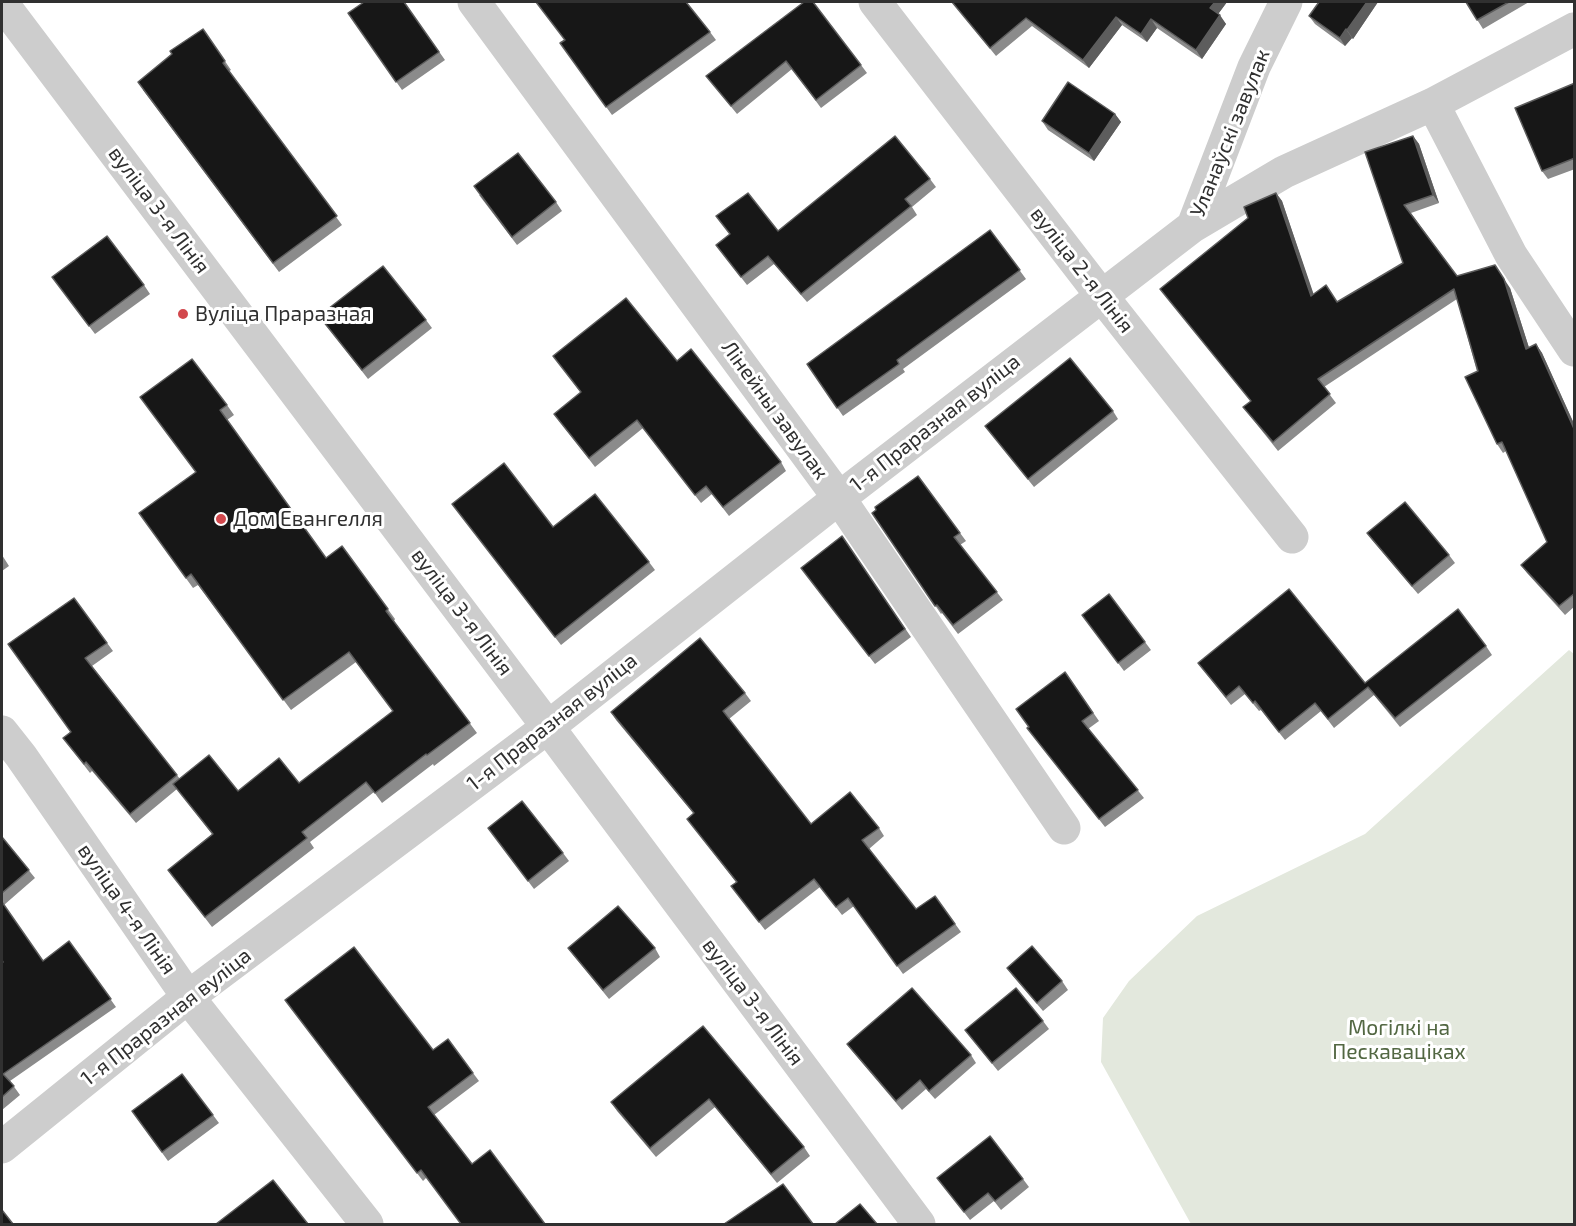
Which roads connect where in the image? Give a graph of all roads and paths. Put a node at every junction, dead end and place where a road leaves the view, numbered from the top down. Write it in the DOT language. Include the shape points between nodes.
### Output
graph roads {
  1 [pos="474,2"];
  2 [pos="875,2"];
  3 [pos="1286,2"];
  4 [pos="2,3"];
  5 [pos="1575,29"];
  6 [pos="1433,104"];
  7 [pos="1193,226"];
  8 [pos="1101,295"];
  9 [pos="1575,350"];
  10 [pos="839,498"];
  11 [pos="1292,537"];
  12 [pos="548,727"];
  13 [pos="8,753"];
  14 [pos="1064,828"];
  15 [pos="188,997"];
  16 [pos="2,1147"];
  17 [pos="366,1224"];
  18 [pos="919,1224"];
  1 -- 10 [label="street, Лінейны завулак"];
  2 -- 8 [label="street, вуліца 2-я Лінія"];
  3 -- 7 [label="street, Уланаўскі завулак" via="1254,67"];
  4 -- 12 [label="street, вуліца 3-я Лінія"];
  5 -- 6 [label="street"];
  6 -- 7 [label="street" via="1284,172"];
  6 -- 9 [label="street" via="1511,255"];
  7 -- 8 [label="street, Уланаўскі завулак"];
  8 -- 10 [label="street, 1-я Праразная вуліца"];
  8 -- 11 [label="street, вуліца 2-я Лінія"];
  10 -- 12 [label="street, 1-я Праразная вуліца"];
  10 -- 14 [label="street, Лінейны завулак"];
  12 -- 15 [label="street, 1-я Праразная вуліца"];
  12 -- 18 [label="street, вуліца 3-я Лінія"];
  13 -- 15 [label="street, вуліца 4-я Лінія"];
  15 -- 16 [label="street, 1-я Праразная вуліца"];
  15 -- 17 [label="street, вуліца 4-я Лінія"];
}
